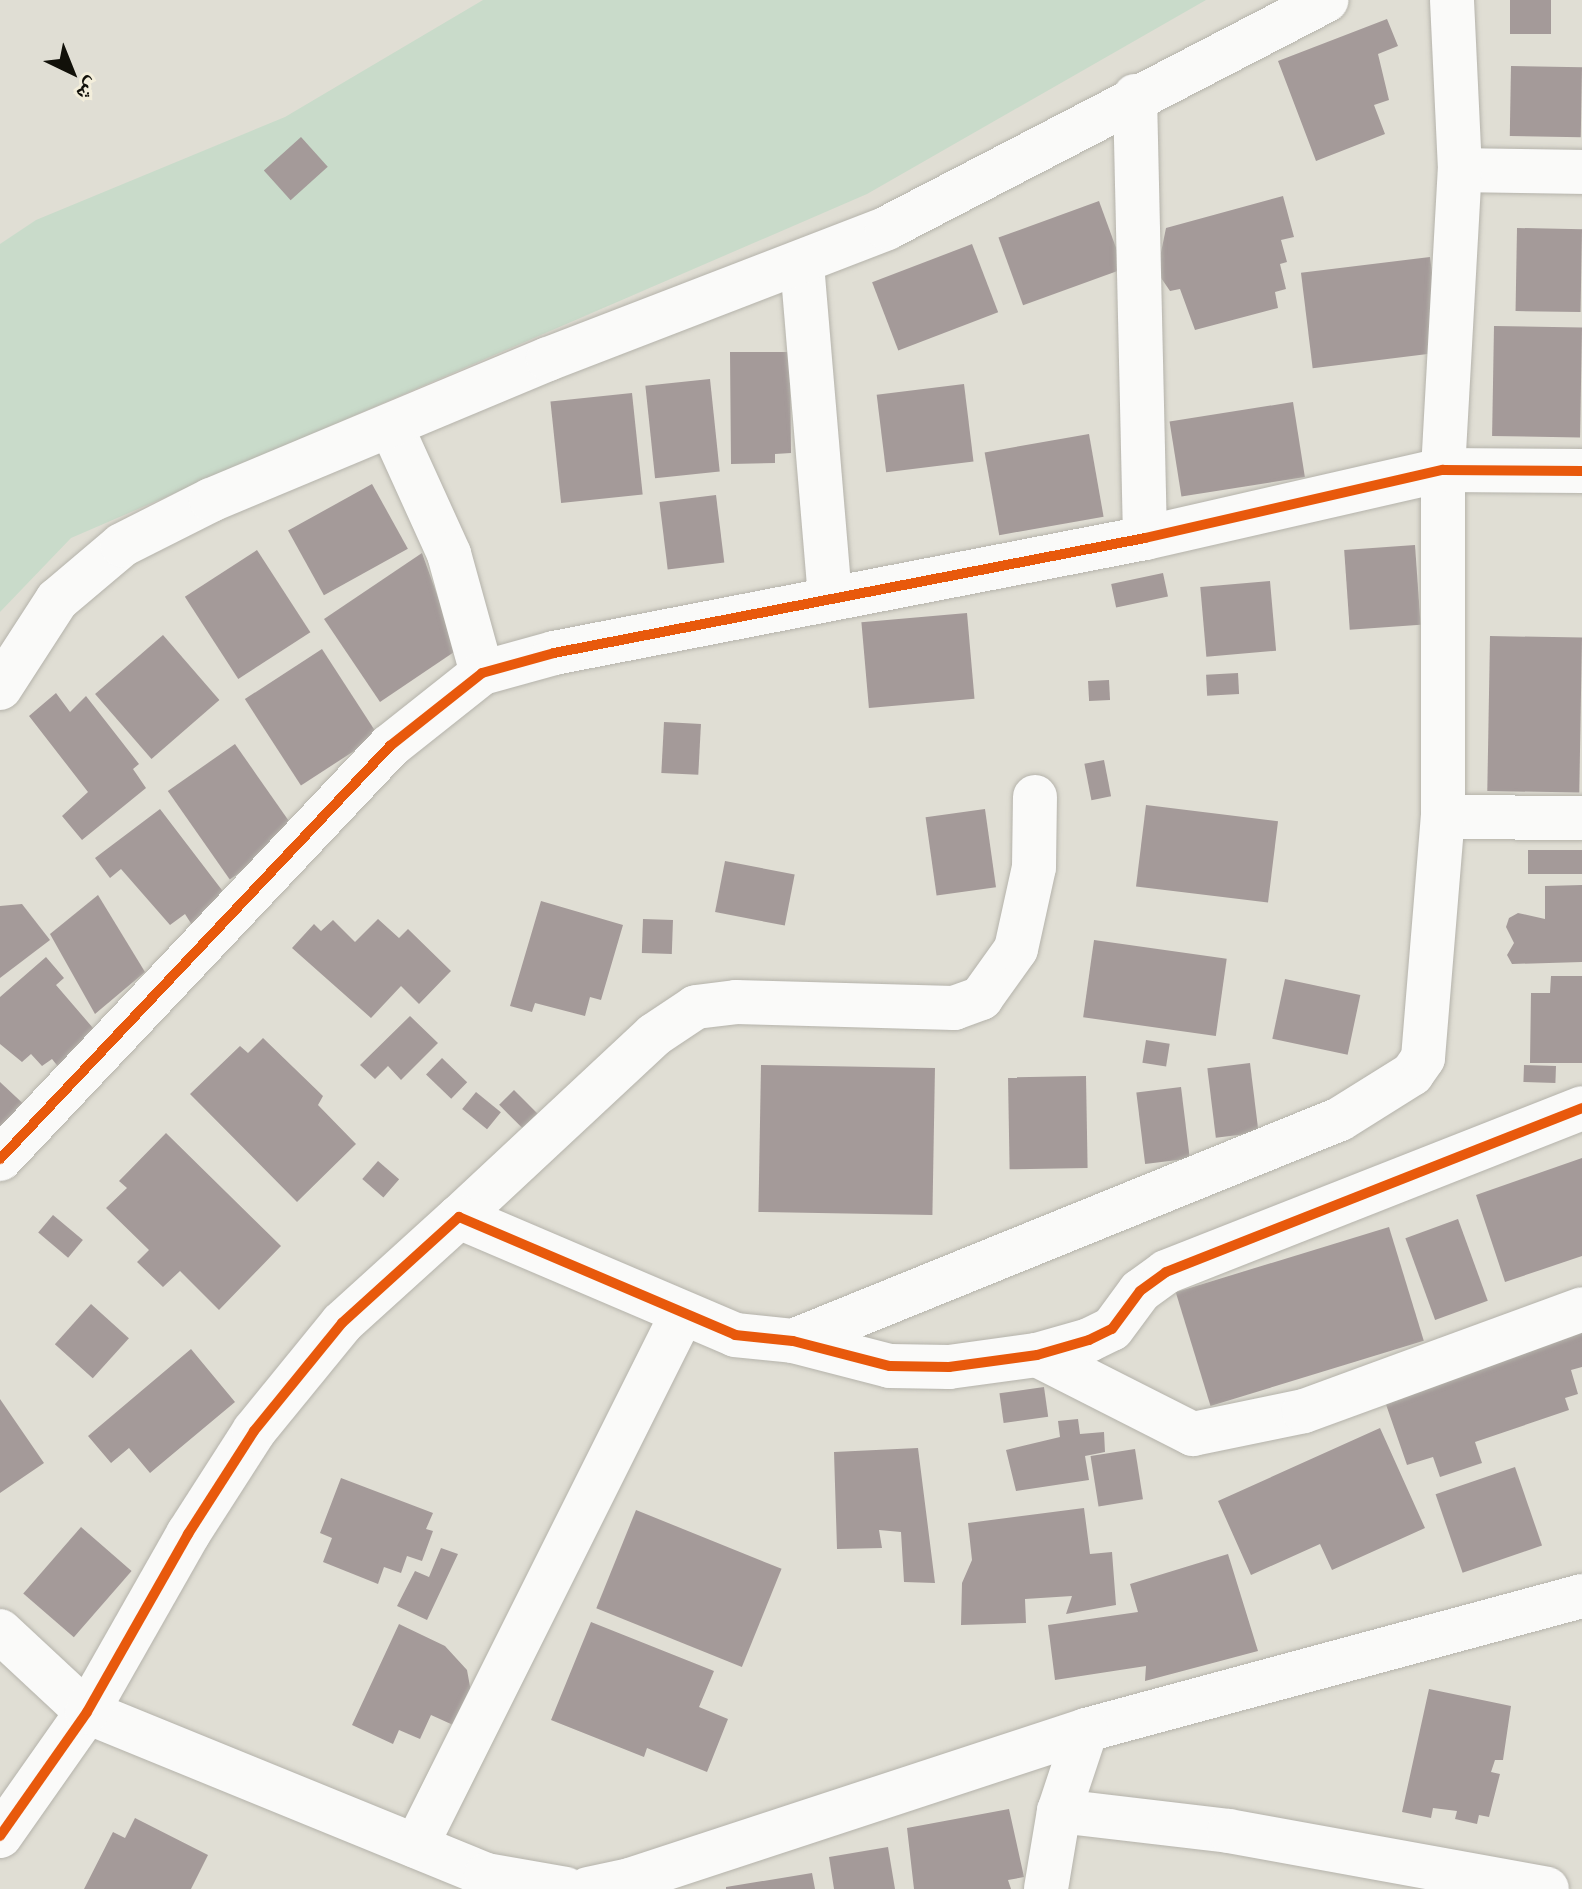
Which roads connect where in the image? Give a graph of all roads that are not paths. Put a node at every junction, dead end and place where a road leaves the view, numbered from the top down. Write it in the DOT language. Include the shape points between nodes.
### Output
graph roads {
  1 [pos="1326,0"];
  2 [pos="1452,0"];
  3 [pos="1135,96"];
  4 [pos="1460,170"];
  5 [pos="1582,172"];
  6 [pos="802,264"];
  7 [pos="391,426"];
  8 [pos="1443,470"];
  9 [pos="1582,471"];
  10 [pos="1145,538"];
  11 [pos="830,597"];
  12 [pos="482,673"];
  13 [pos="0,688"];
  14 [pos="1035,797"];
  15 [pos="1443,817"];
  16 [pos="1582,818"];
  17 [pos="1582,1108"];
  18 [pos="0,1159"];
  19 [pos="459,1217"];
  20 [pos="1582,1309"];
  21 [pos="681,1316"];
  22 [pos="793,1341"];
  23 [pos="1037,1355"];
  24 [pos="1582,1596"];
  25 [pos="0,1631"];
  26 [pos="87,1712"];
  27 [pos="1086,1730"];
  28 [pos="1059,1811"];
  29 [pos="0,1836"];
  30 [pos="416,1846"];
  31 [pos="633,1884"];
  32 [pos="566,1889"];
  33 [pos="588,1889"];
  34 [pos="1046,1889"];
  35 [pos="1547,1889"];
  1 -- 3 [label="street"];
  2 -- 4 [label="street"];
  3 -- 6 [label="street" via="987,177"];
  3 -- 10 [label="street"];
  4 -- 5 [label="street"];
  4 -- 8 [label="street"];
  6 -- 7 [label="street" via="562,353"];
  6 -- 11 [label="street"];
  7 -- 12 [label="street" via="449,554"];
  7 -- 13 [label="street" via="211,500 122,545 57,600"];
  8 -- 9 [label="street"];
  8 -- 10 [label="street"];
  8 -- 15 [label="street"];
  10 -- 11 [label="street"];
  11 -- 12 [label="street" via="554,653"];
  12 -- 18 [label="street" via="390,746"];
  14 -- 19 [label="street" via="1034,867 1016,949 981,998 954,1008 736,1002 696,1007 654,1035"];
  15 -- 16 [label="street"];
  15 -- 22 [label="street" via="1427,1049 1412,1074 1340,1119"];
  17 -- 23 [label="street" via="1166,1272 1140,1291 1112,1329"];
  19 -- 21 [label="street"];
  19 -- 26 [label="street" via="361,1303 289,1385 188,1534"];
  20 -- 23 [label="street" via="1304,1411 1193,1434"];
  21 -- 22 [label="street" via="735,1335"];
  21 -- 30 [label="street"];
  22 -- 23 [label="street" via="902,1367"];
  24 -- 27 [label="street"];
  25 -- 26 [label="street"];
  26 -- 29 [label="street"];
  26 -- 30 [label="street"];
  27 -- 28 [label="street"];
  27 -- 31 [label="street"];
  28 -- 34 [label="street"];
  28 -- 35 [label="street" via="1229,1831"];
  30 -- 32 [label="street" via="486,1875"];
  31 -- 33 [label="street"];
}
